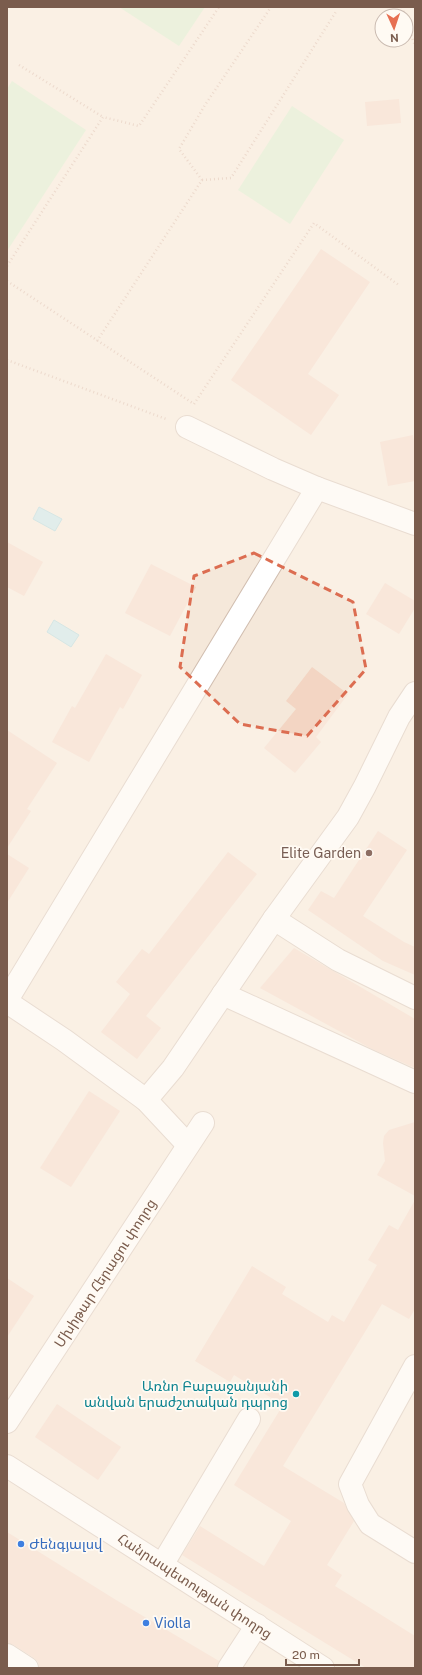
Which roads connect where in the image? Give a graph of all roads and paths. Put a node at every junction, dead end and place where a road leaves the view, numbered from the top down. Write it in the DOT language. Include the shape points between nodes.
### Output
graph roads {
  1 [pos="219,7"];
  2 [pos="271,7"];
  3 [pos="337,10"];
  4 [pos="19,65"];
  5 [pos="103,118"];
  6 [pos="202,180"];
  7 [pos="7,266"];
  8 [pos="7,281"];
  9 [pos="400,286"];
  10 [pos="97,341"];
  11 [pos="7,360"];
  12 [pos="194,404"];
  13 [pos="187,427"];
  14 [pos="317,488"];
  15 [pos="415,524"];
  16 [pos="415,693"];
  17 [pos="274,919"];
  18 [pos="223,994"];
  19 [pos="415,998"];
  20 [pos="7,1001"];
  21 [pos="415,1082"];
  22 [pos="146,1100"];
  23 [pos="203,1123"];
  24 [pos="188,1145"];
  25 [pos="415,1366"];
  26 [pos="248,1420"];
  27 [pos="7,1422"];
  28 [pos="7,1466"];
  29 [pos="415,1552"];
  30 [pos="162,1565"];
  31 [pos="256,1625"];
  32 [pos="7,1655"];
  33 [pos="27,1668"];
  34 [pos="229,1668"];
  35 [pos="323,1668"];
  1 -- 5 [label="path" via="139,126"];
  2 -- 6 [label="path" via="205,105 180,149"];
  3 -- 6 [label="path" via="231,178"];
  4 -- 5 [label="path"];
  5 -- 7 [label="path"];
  6 -- 10 [label="path"];
  8 -- 10 [label="path"];
  9 -- 12 [label="path" via="314,223"];
  10 -- 12 [label="path"];
  11 -- 13 [label="path"];
  12 -- 13 [label="path"];
  13 -- 14 [label="street"];
  14 -- 15 [label="street"];
  14 -- 20 [label="street"];
  16 -- 17 [label="street" via="399,717 348,817"];
  17 -- 18 [label="street"];
  17 -- 19 [label="street" via="338,960"];
  18 -- 21 [label="street"];
  18 -- 22 [label="street" via="173,1068"];
  20 -- 22 [label="street"];
  22 -- 24 [label="street"];
  23 -- 24 [label="street, Մխիթար Հերացու փողոց"];
  24 -- 27 [label="street, Մխիթար Հերացու փողոց"];
  25 -- 29 [label="street" via="350,1484 358,1505 370,1524"];
  26 -- 30 [label="street"];
  28 -- 30 [label="street, Հանրապետության փողոց"];
  30 -- 31 [label="street, Հանրապետության փողոց"];
  31 -- 34 [label="street"];
  31 -- 35 [label="street, Հանրապետության փողոց"];
  32 -- 33 [label="street"];
}
